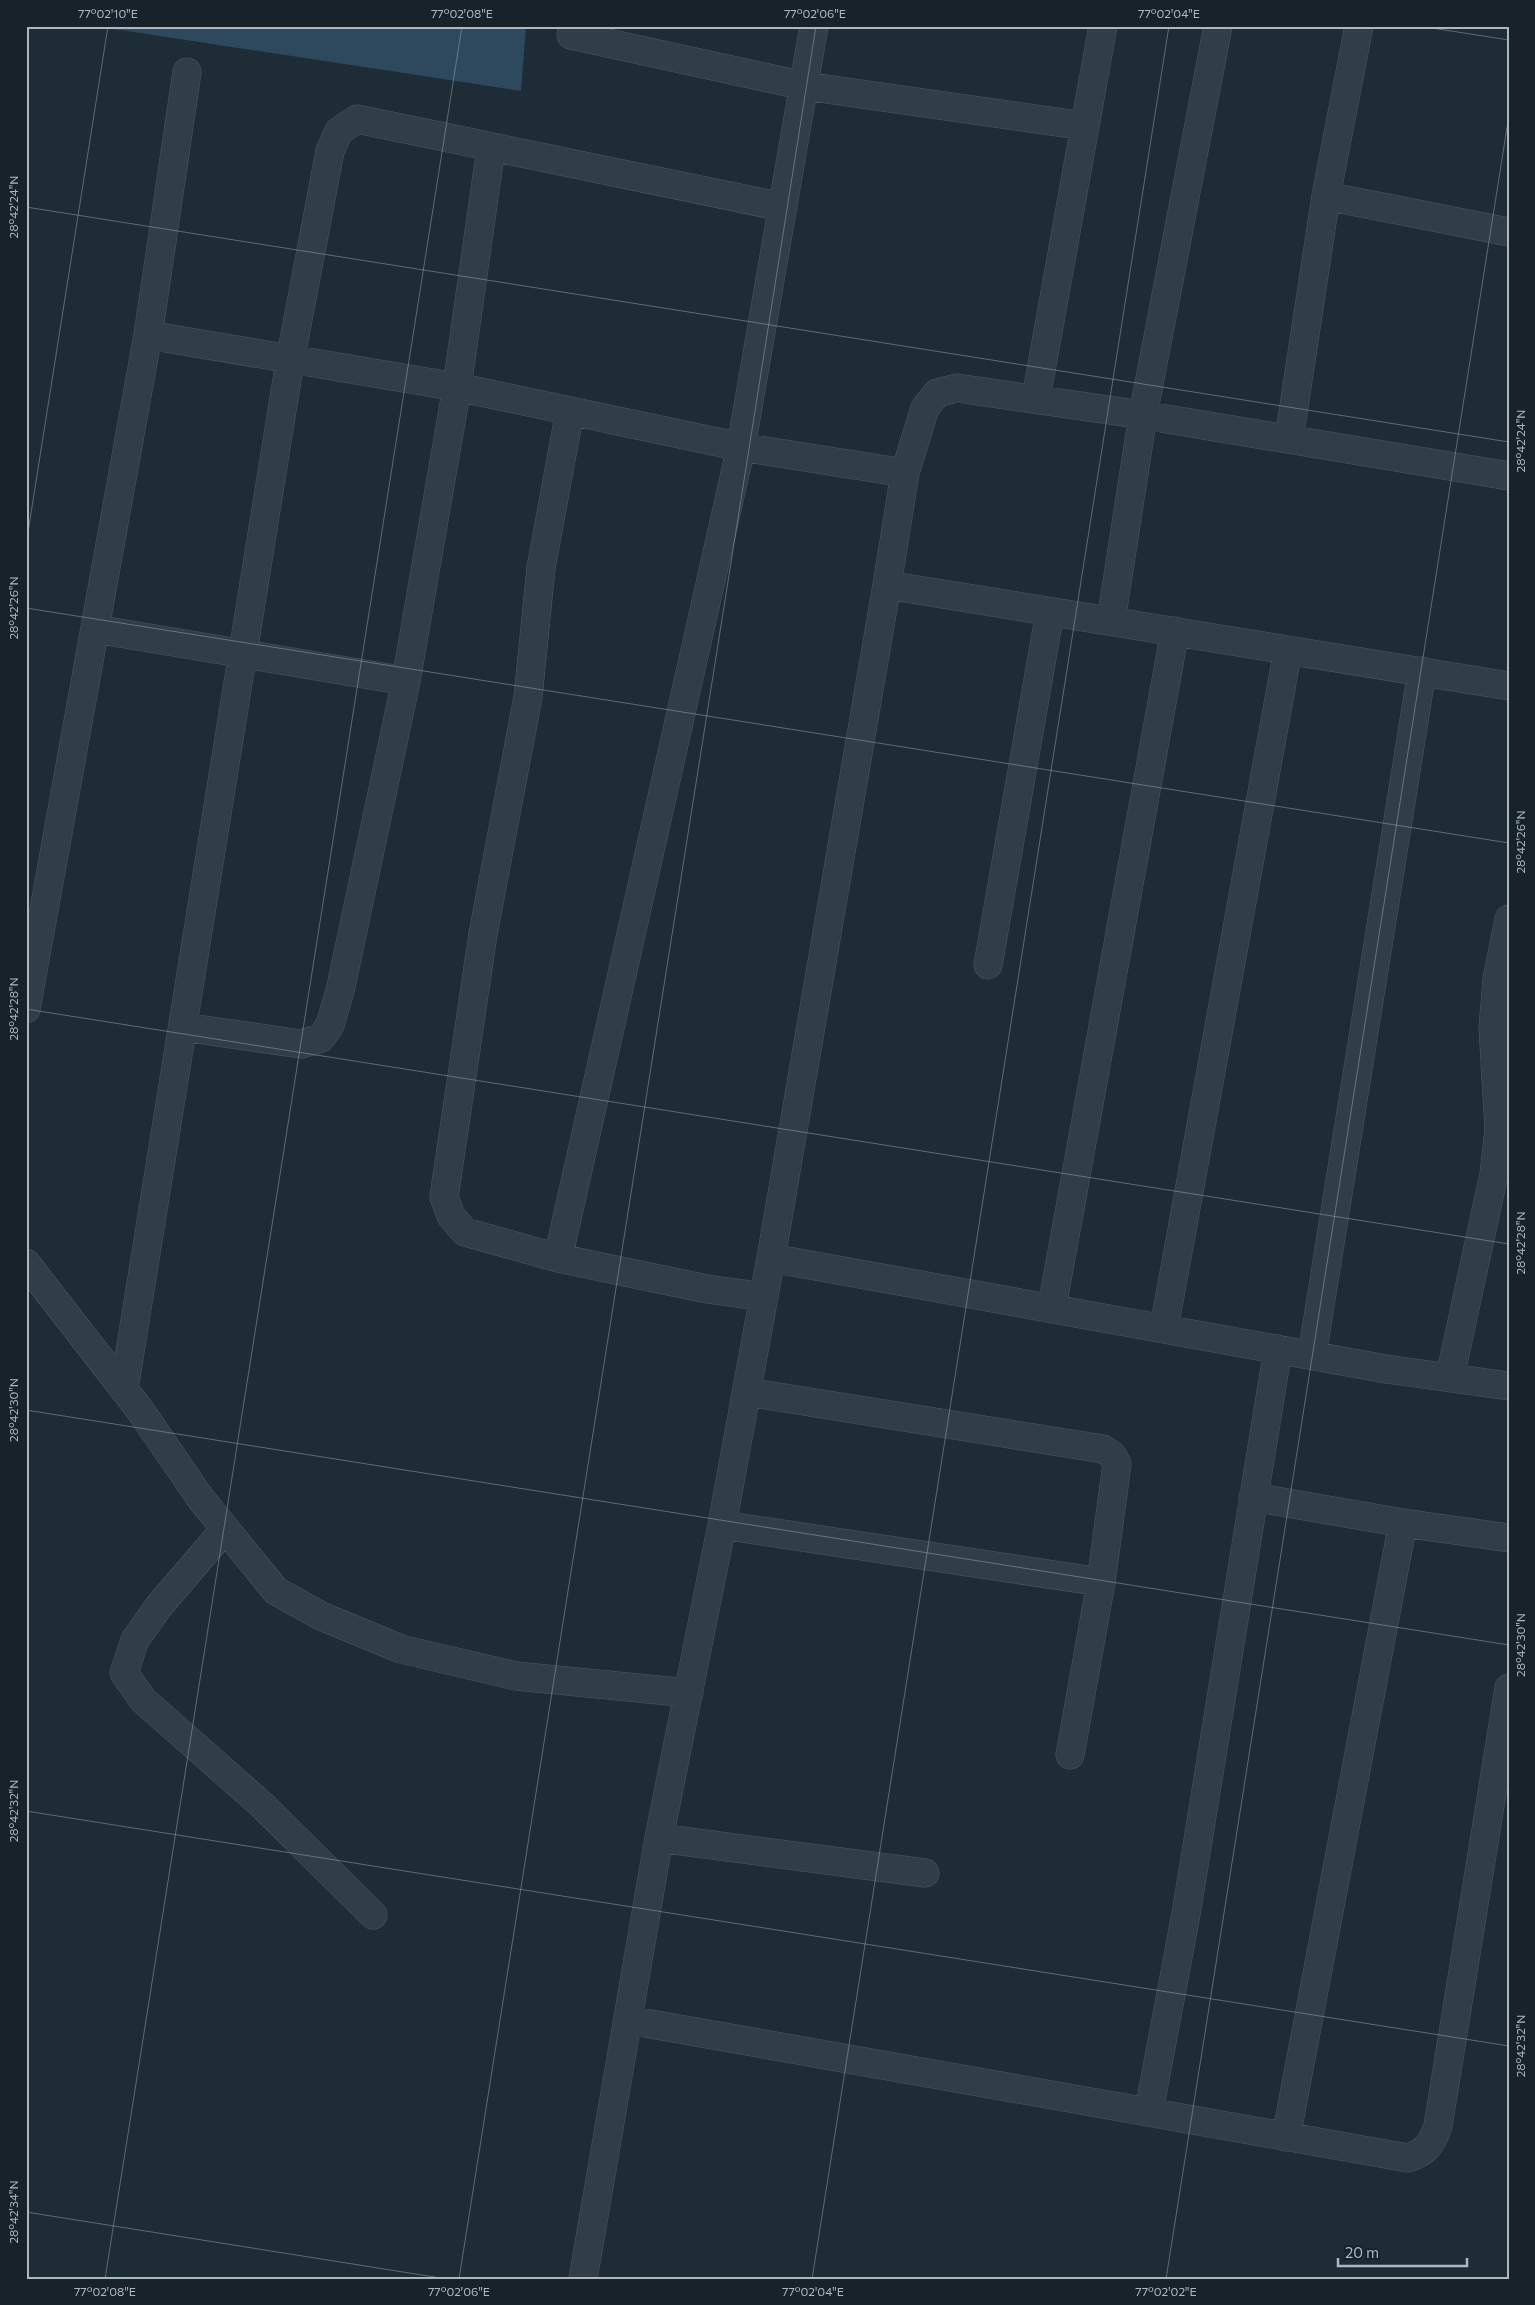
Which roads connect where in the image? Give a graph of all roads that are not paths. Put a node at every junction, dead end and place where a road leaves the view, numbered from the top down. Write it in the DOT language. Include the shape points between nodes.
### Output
graph roads {
  1 [pos="814,26"];
  2 [pos="1103,26"];
  3 [pos="1218,26"];
  4 [pos="1359,26"];
  5 [pos="571,35"];
  6 [pos="187,72"];
  7 [pos="805,86"];
  8 [pos="1085,126"];
  9 [pos="491,148"];
  10 [pos="1326,196"];
  11 [pos="783,207"];
  12 [pos="1509,232"];
  13 [pos="148,335"];
  14 [pos="290,361"];
  15 [pos="457,387"];
  16 [pos="1036,398"];
  17 [pos="570,411"];
  18 [pos="1143,415"];
  19 [pos="1289,440"];
  20 [pos="741,447"];
  21 [pos="905,473"];
  22 [pos="1509,476"];
  23 [pos="888,585"];
  24 [pos="1050,612"];
  25 [pos="1111,621"];
  26 [pos="95,629"];
  27 [pos="1175,631"];
  28 [pos="1288,650"];
  29 [pos="243,655"];
  30 [pos="1422,671"];
  31 [pos="406,681"];
  32 [pos="1509,686"];
  33 [pos="1509,920"];
  34 [pos="988,965"];
  35 [pos="26,1009"];
  36 [pos="183,1027"];
  37 [pos="558,1258"];
  38 [pos="771,1258"];
  39 [pos="26,1263"];
  40 [pos="764,1297"];
  41 [pos="1052,1307"];
  42 [pos="1164,1328"];
  43 [pos="1278,1349"];
  44 [pos="1312,1355"];
  45 [pos="1450,1378"];
  46 [pos="1509,1386"];
  47 [pos="124,1389"];
  48 [pos="747,1392"];
  49 [pos="1254,1497"];
  50 [pos="1403,1523"];
  51 [pos="722,1525"];
  52 [pos="225,1528"];
  53 [pos="1509,1538"];
  54 [pos="1101,1582"];
  55 [pos="1509,1688"];
  56 [pos="689,1693"];
  57 [pos="1070,1756"];
  58 [pos="658,1838"];
  59 [pos="925,1873"];
  60 [pos="373,1915"];
  61 [pos="628,2020"];
  62 [pos="1149,2111"];
  63 [pos="1286,2137"];
  64 [pos="582,2279"];
  1 -- 7 [label="street"];
  2 -- 8 [label="street"];
  3 -- 18 [label="street"];
  4 -- 10 [label="street"];
  5 -- 7 [label="street"];
  6 -- 13 [label="street"];
  7 -- 8 [label="street"];
  7 -- 11 [label="street"];
  8 -- 16 [label="street"];
  9 -- 11 [label="street"];
  9 -- 14 [label="street" via="357,119 340,131 330,151"];
  9 -- 15 [label="street"];
  10 -- 12 [label="street"];
  10 -- 19 [label="street"];
  11 -- 20 [label="street"];
  13 -- 14 [label="street"];
  13 -- 26 [label="street"];
  14 -- 15 [label="street"];
  14 -- 29 [label="street"];
  15 -- 17 [label="street"];
  15 -- 31 [label="street"];
  16 -- 18 [label="street"];
  16 -- 21 [label="street" via="957,388 937,393 925,408"];
  17 -- 20 [label="street"];
  17 -- 37 [label="street" via="541,568 528,697 483,934 444,1196 451,1216 465,1232"];
  18 -- 19 [label="street"];
  18 -- 25 [label="street"];
  19 -- 22 [label="street"];
  20 -- 21 [label="street"];
  20 -- 37 [label="street"];
  21 -- 23 [label="street"];
  23 -- 24 [label="street"];
  23 -- 38 [label="street"];
  24 -- 25 [label="street"];
  24 -- 34 [label="street"];
  25 -- 27 [label="street"];
  26 -- 29 [label="street"];
  26 -- 35 [label="street"];
  27 -- 28 [label="street"];
  27 -- 41 [label="street"];
  28 -- 30 [label="street"];
  28 -- 42 [label="street"];
  29 -- 31 [label="street"];
  29 -- 36 [label="street"];
  30 -- 32 [label="street"];
  30 -- 44 [label="street"];
  31 -- 36 [label="street" via="330,1025 321,1038 301,1044"];
  33 -- 45 [label="street" via="1497,979 1493,1028 1499,1129 1494,1174"];
  36 -- 47 [label="street"];
  37 -- 40 [label="street" via="707,1289"];
  38 -- 40 [label="street"];
  38 -- 41 [label="street"];
  39 -- 47 [label="street"];
  40 -- 48 [label="street"];
  41 -- 42 [label="street"];
  42 -- 43 [label="street"];
  43 -- 44 [label="street"];
  43 -- 49 [label="street"];
  44 -- 45 [label="street"];
  45 -- 46 [label="street"];
  47 -- 52 [label="street"];
  48 -- 51 [label="street"];
  48 -- 54 [label="street" via="1107,1452 1117,1464"];
  49 -- 50 [label="street"];
  49 -- 62 [label="street" via="1186,1914"];
  50 -- 53 [label="street"];
  50 -- 63 [label="street"];
  51 -- 54 [label="street"];
  51 -- 56 [label="street"];
  52 -- 56 [label="street" via="276,1591 321,1616 401,1649 516,1676"];
  52 -- 60 [label="street" via="159,1606 136,1640 124,1674 143,1700 262,1805"];
  54 -- 57 [label="street"];
  55 -- 63 [label="street" via="1438,2126 1432,2143 1421,2154 1408,2158"];
  56 -- 58 [label="street"];
  58 -- 59 [label="street"];
  58 -- 61 [label="street"];
  61 -- 62 [label="street"];
  61 -- 64 [label="street"];
  62 -- 63 [label="street"];
}
